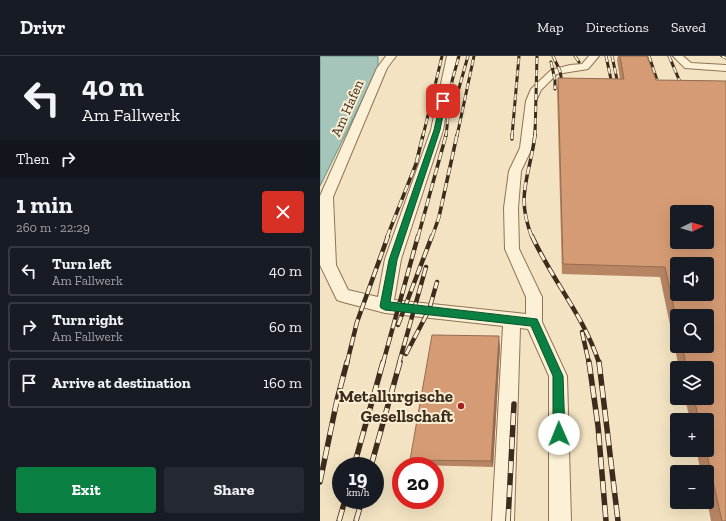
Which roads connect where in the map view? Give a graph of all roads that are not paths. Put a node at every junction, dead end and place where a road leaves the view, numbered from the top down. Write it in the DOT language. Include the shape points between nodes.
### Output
graph roads {
  1 [pos="391,56"];
  2 [pos="452,56"];
  3 [pos="594,56"];
  4 [pos="678,56"];
  5 [pos="726,68"];
  6 [pos="324,266"];
  7 [pos="385,306"];
  8 [pos="512,320"];
  9 [pos="534,322"];
  10 [pos="503,521"];
  11 [pos="560,521"];
  1 -- 6 [label="lane, Am Hafen" via="382,68 326,197"];
  2 -- 7 [label="lane" via="437,130 393,260"];
  3 -- 9 [label="lane" via="585,67 554,72 536,89 531,101 526,148 515,171 511,208 512,249 534,297"];
  4 -- 5 [label="lane" via="688,66"];
  6 -- 7 [label="lane, Am Hafen" via="343,295"];
  7 -- 8 [label="lane, Am Hafen"];
  8 -- 9 [label="lane, Am Hafen"];
  8 -- 10 [label="lane"];
  9 -- 11 [label="lane" via="558,376"];
}
